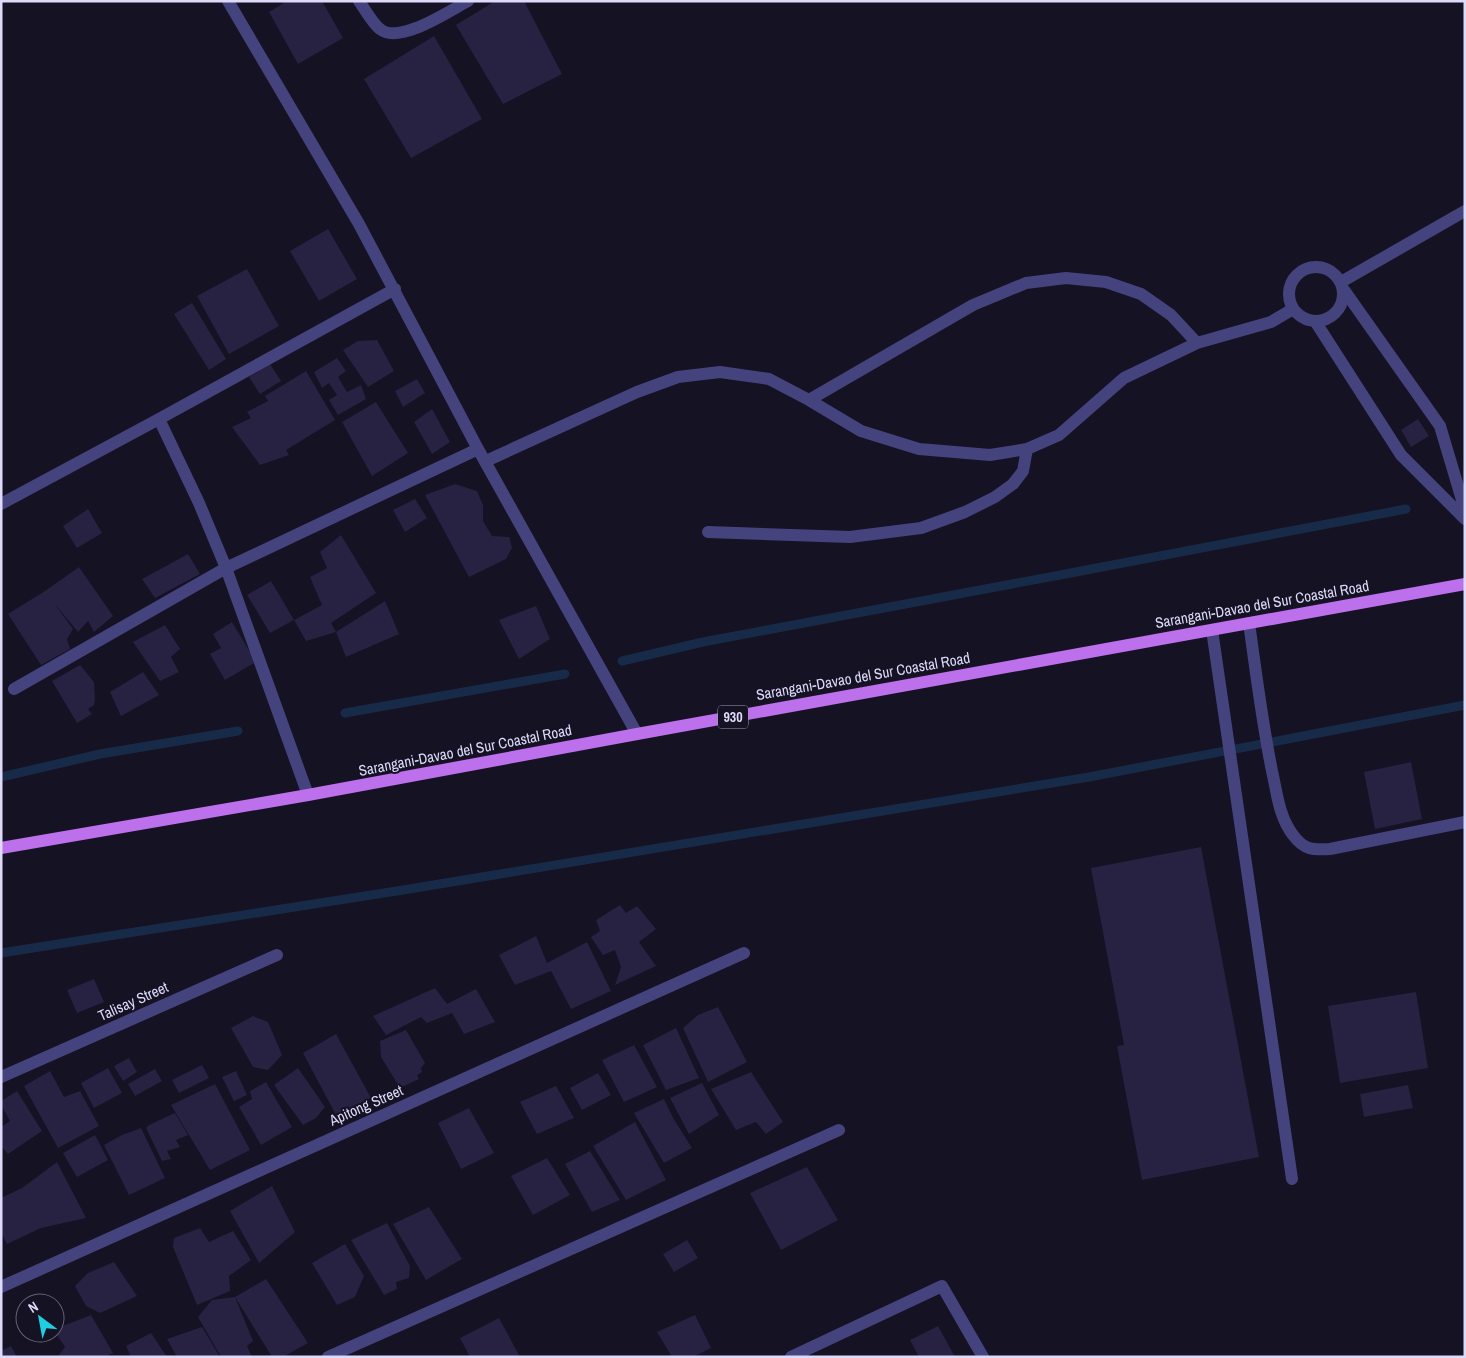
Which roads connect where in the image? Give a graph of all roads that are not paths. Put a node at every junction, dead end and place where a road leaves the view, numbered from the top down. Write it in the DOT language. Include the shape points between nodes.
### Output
graph roads {
  1 [pos="228,1"];
  2 [pos="359,1"];
  3 [pos="468,1"];
  4 [pos="1465,211"];
  5 [pos="1342,286"];
  6 [pos="395,289"];
  7 [pos="1293,309"];
  8 [pos="1315,321"];
  9 [pos="1197,343"];
  10 [pos="809,400"];
  11 [pos="159,419"];
  12 [pos="478,448"];
  13 [pos="1028,449"];
  14 [pos="486,461"];
  15 [pos="1,504"];
  16 [pos="1465,510"];
  17 [pos="1465,519"];
  18 [pos="708,532"];
  19 [pos="226,568"];
  20 [pos="1465,584"];
  21 [pos="1248,623"];
  22 [pos="1212,630"];
  23 [pos="14,689"];
  24 [pos="637,734"];
  25 [pos="308,795"];
  26 [pos="1465,822"];
  27 [pos="1,848"];
  28 [pos="744,953"];
  29 [pos="278,954"];
  30 [pos="1,1076"];
  31 [pos="839,1130"];
  32 [pos="1292,1179"];
  33 [pos="1,1287"];
  34 [pos="328,1357"];
  35 [pos="791,1357"];
  36 [pos="983,1357"];
  1 -- 6 [label="street"];
  2 -- 3 [label="street" via="380,29 392,34 412,31"];
  4 -- 5 [label="street"];
  5 -- 7 [label="street" via="1329,269 1305,268 1290,286 1289,298"];
  5 -- 8 [label="street" via="1342,302 1336,312 1327,319"];
  5 -- 16 [label="street" via="1440,426"];
  6 -- 11 [label="street"];
  6 -- 12 [label="street"];
  7 -- 8 [label="street" via="1305,319"];
  7 -- 9 [label="street" via="1271,322"];
  8 -- 17 [label="street" via="1401,454"];
  9 -- 10 [label="street" via="1171,315 1141,294 1106,282 1066,278 1026,283 973,306"];
  9 -- 13 [label="street" via="1124,378 1059,436"];
  10 -- 13 [label="street" via="861,431 919,449 990,455"];
  10 -- 14 [label="street" via="770,379 720,372 678,377 637,392"];
  11 -- 15 [label="street"];
  11 -- 19 [label="street"];
  12 -- 14 [label="street"];
  12 -- 19 [label="street"];
  13 -- 18 [label="street" via="1023,471 1013,484 965,512 921,528 850,537"];
  14 -- 24 [label="street"];
  19 -- 23 [label="street"];
  19 -- 25 [label="street"];
  20 -- 21 [label="main road, Sarangani-Davao del Sur Coastal Road / 930"];
  21 -- 22 [label="main road, Sarangani-Davao del Sur Coastal Road / 930"];
  21 -- 26 [label="street" via="1280,810 1294,837 1315,850 1330,849"];
  22 -- 24 [label="main road, Sarangani-Davao del Sur Coastal Road / 930"];
  22 -- 32 [label="street"];
  24 -- 25 [label="main road, Sarangani-Davao del Sur Coastal Road / 930"];
  25 -- 27 [label="main road, Sarangani-Davao del Sur Coastal Road / 930"];
  28 -- 33 [label="street, Apitong Street"];
  29 -- 30 [label="street, Talisay Street"];
  31 -- 34 [label="street"];
  35 -- 36 [label="street" via="942,1286"];
}
